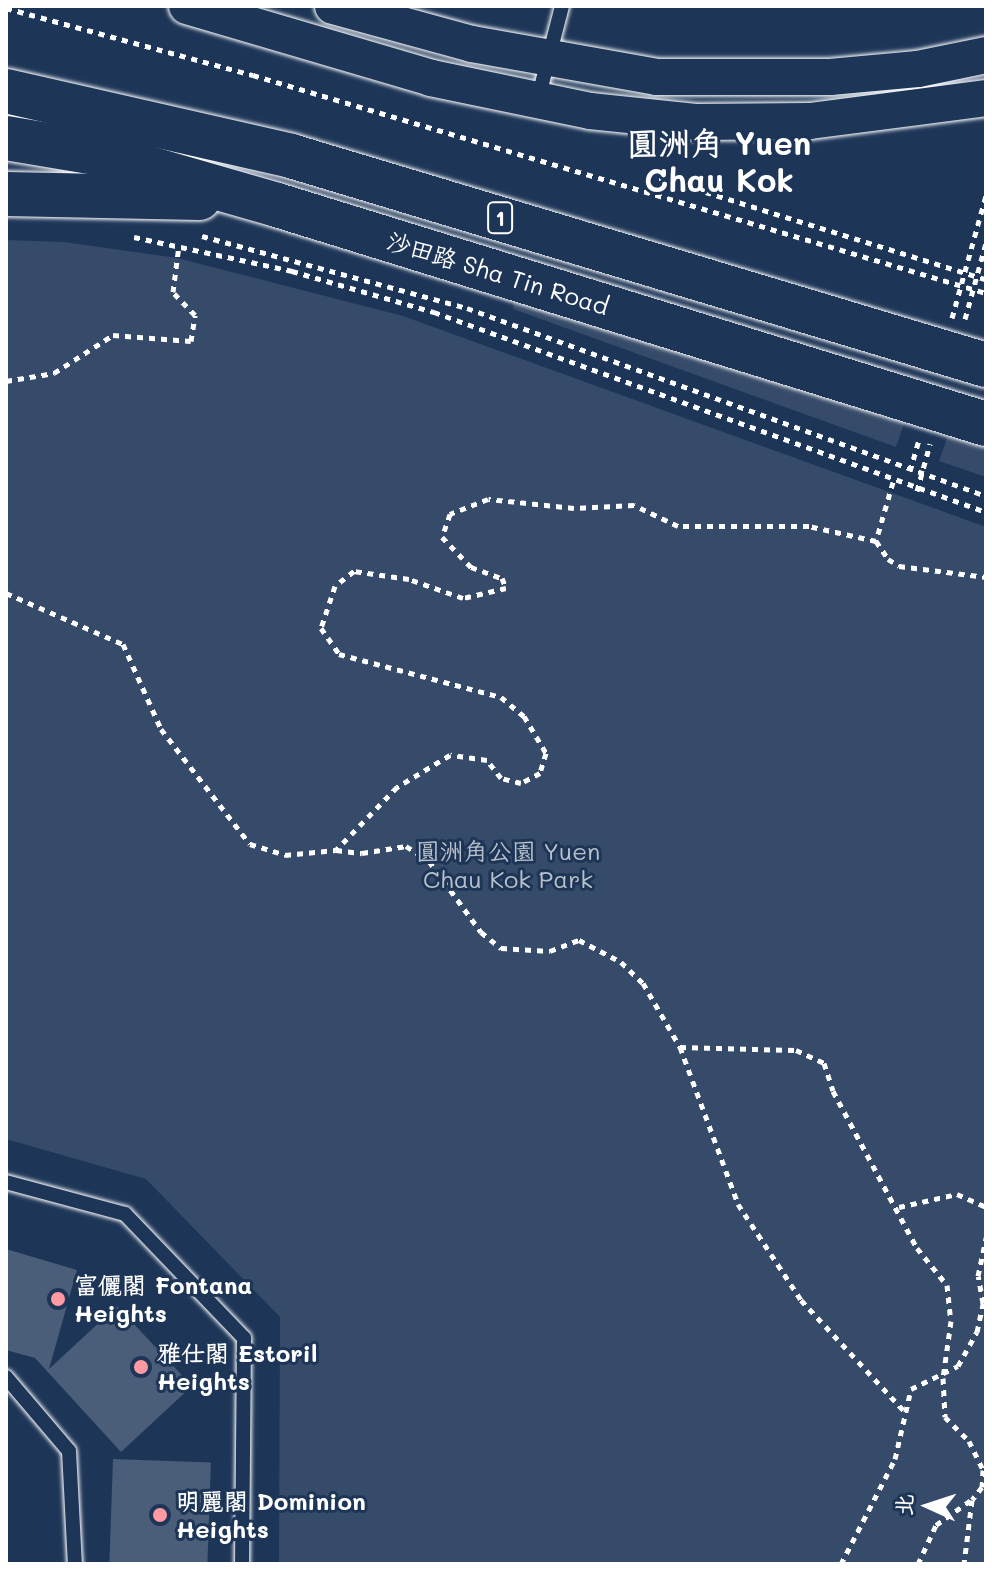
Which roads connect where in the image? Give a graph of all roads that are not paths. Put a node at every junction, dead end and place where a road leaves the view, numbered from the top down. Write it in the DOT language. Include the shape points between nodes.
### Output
graph roads {
  1 [pos="187,6"];
  2 [pos="333,6"];
  3 [pos="562,6"];
  4 [pos="986,55"];
  5 [pos="548,60"];
  6 [pos="7,91"];
  7 [pos="986,98"];
  8 [pos="537,103"];
  9 [pos="6,138"];
  10 [pos="6,194"];
  11 [pos="277,205"];
  12 [pos="974,347"];
  13 [pos="986,424"];
  14 [pos="6,1182"];
  15 [pos="6,1377"];
  16 [pos="75,1564"];
  17 [pos="242,1564"];
  1 -- 8 [label="street"];
  2 -- 5 [label="street"];
  3 -- 5 [label="lane"];
  4 -- 5 [label="street" via="918,69 752,80 657,77"];
  5 -- 8 [label="lane"];
  6 -- 12 [label="highway, 1" via="291,156"];
  7 -- 8 [label="street" via="863,118 763,122 654,119"];
  9 -- 11 [label="highway, 沙田路 Sha Tin Road / 1" via="96,153"];
  10 -- 11 [label="highway"];
  11 -- 13 [label="highway, 沙田路 Sha Tin Road / 1"];
  14 -- 17 [label="lane" via="125,1214 244,1338"];
  15 -- 16 [label="lane" via="69,1451"];
}
